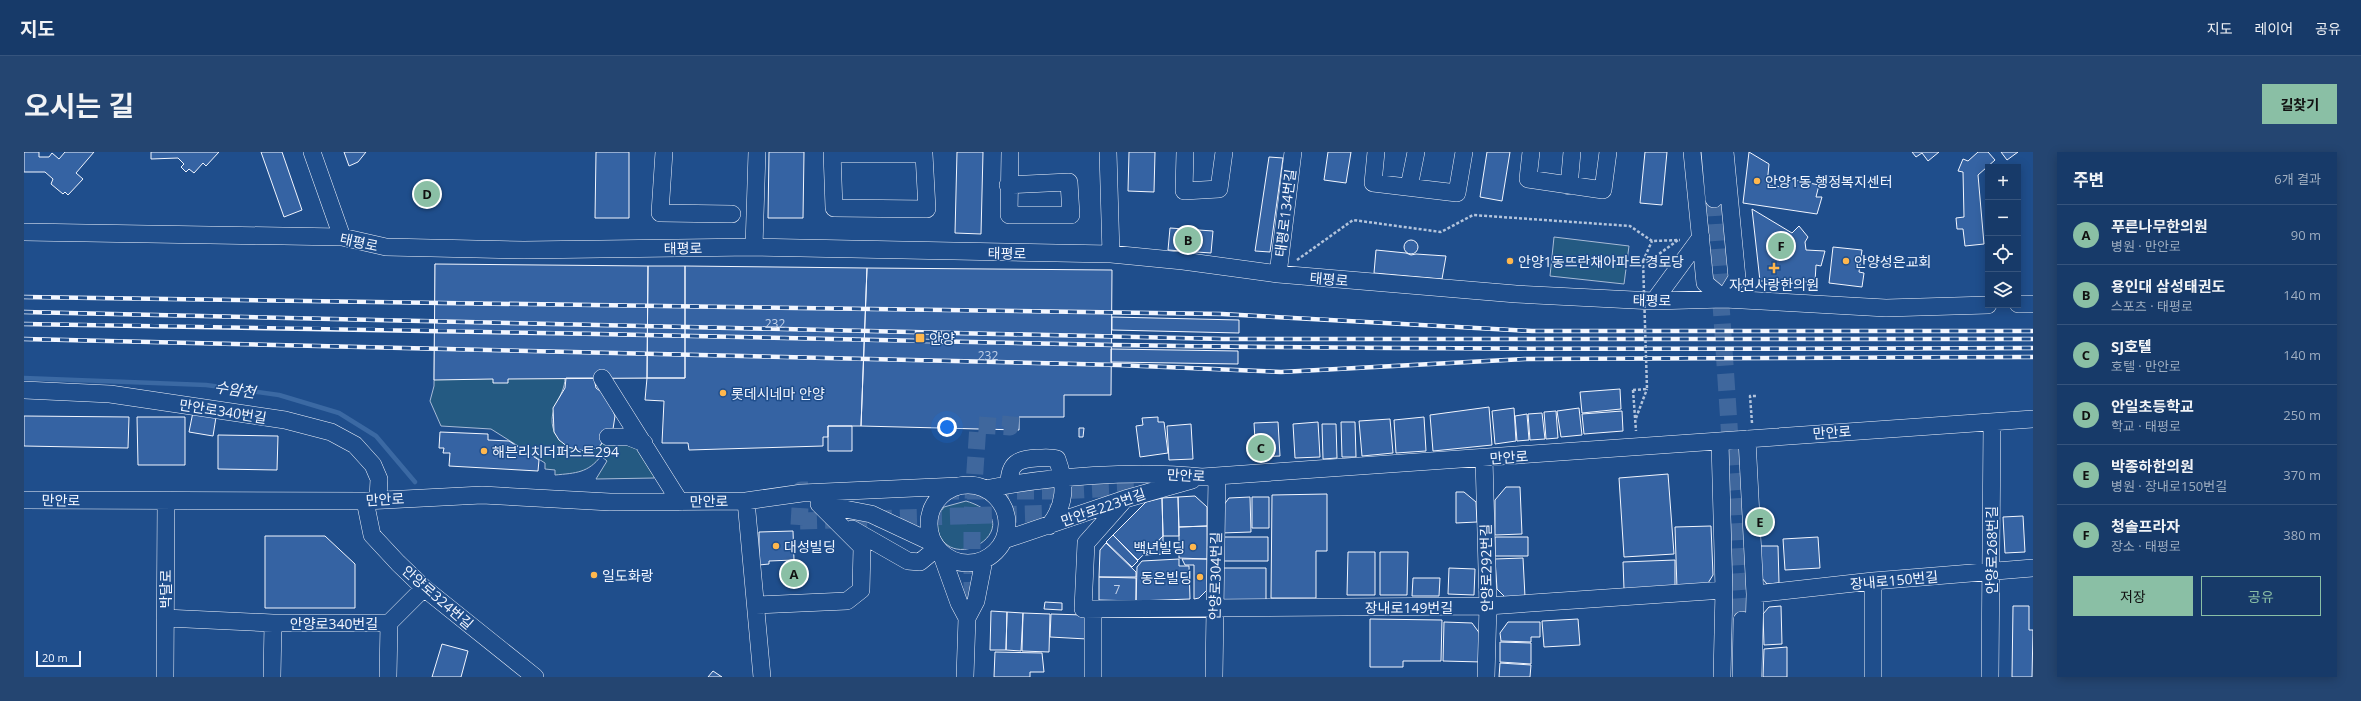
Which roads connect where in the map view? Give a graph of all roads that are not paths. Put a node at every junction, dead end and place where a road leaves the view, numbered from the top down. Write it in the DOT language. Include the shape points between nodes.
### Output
graph roads {
  1 [pos="312,152"];
  2 [pos="664,152"];
  3 [pos="757,152"];
  4 [pos="1010,152"];
  5 [pos="1108,152"];
  6 [pos="1185,152"];
  7 [pos="1224,152"];
  8 [pos="1294,152"];
  9 [pos="1376,152"];
  10 [pos="1416,152"];
  11 [pos="1464,152"];
  12 [pos="1531,152"];
  13 [pos="1572,152"];
  14 [pos="1608,152"];
  15 [pos="1692,152"];
  16 [pos="1710,152"];
  17 [pos="1726,152"];
  18 [pos="832,153"];
  19 [pos="1008,185"];
  20 [pos="1569,186"];
  21 [pos="1409,187"];
  22 [pos="1714,199"];
  23 [pos="732,214"];
  24 [pos="24,232"];
  25 [pos="342,237"];
  26 [pos="1701,237"];
  27 [pos="754,247"];
  28 [pos="1111,254"];
  29 [pos="1278,274"];
  30 [pos="1724,299"];
  31 [pos="1654,301"];
  32 [pos="2021,304"];
  33 [pos="2033,304"];
  34 [pos="1985,305"];
  35 [pos="602,378"];
  36 [pos="24,390"];
  37 [pos="2033,419"];
  38 [pos="1992,423"];
  39 [pos="608,437"];
  40 [pos="1750,438"];
  41 [pos="1720,442"];
  42 [pos="644,444"];
  43 [pos="1484,458"];
  44 [pos="1061,473"];
  45 [pos="1010,476"];
  46 [pos="1210,476"];
  47 [pos="959,486"];
  48 [pos="985,489"];
  49 [pos="763,497"];
  50 [pos="1125,498"];
  51 [pos="24,500"];
  52 [pos="371,500"];
  53 [pos="166,501"];
  54 [pos="746,501"];
  55 [pos="680,502"];
  56 [pos="819,504"];
  57 [pos="836,520"];
  58 [pos="1049,526"];
  59 [pos="1004,540"];
  60 [pos="937,548"];
  61 [pos="984,560"];
  62 [pos="2033,568"];
  63 [pos="1991,572"];
  64 [pos="1874,581"];
  65 [pos="424,588"];
  66 [pos="1724,590"];
  67 [pos="1755,594"];
  68 [pos="756,605"];
  69 [pos="1488,606"];
  70 [pos="1213,608"];
  71 [pos="1088,609"];
  72 [pos="165,618"];
  73 [pos="967,618"];
  74 [pos="1742,620"];
  75 [pos="390,623"];
  76 [pos="273,624"];
  77 [pos="165,677"];
  78 [pos="272,677"];
  79 [pos="388,677"];
  80 [pos="535,677"];
  81 [pos="762,677"];
  82 [pos="966,677"];
  83 [pos="1093,677"];
  84 [pos="1214,677"];
  85 [pos="1486,677"];
  86 [pos="1722,677"];
  87 [pos="1741,677"];
  88 [pos="1753,677"];
  89 [pos="1873,677"];
  90 [pos="1990,677"];
  1 -- 25 [label="street"];
  2 -- 23 [label="street" via="660,213"];
  3 -- 27 [label="street"];
  4 -- 19 [label="street"];
  5 -- 28 [label="street"];
  6 -- 7 [label="street" via="1184,191 1219,189"];
  8 -- 29 [label="street, 태평로134번길"];
  9 -- 21 [label="street" via="1373,183"];
  10 -- 21 [label="street"];
  11 -- 21 [label="street" via="1457,193"];
  12 -- 20 [label="street" via="1528,179"];
  13 -- 20 [label="street"];
  14 -- 20 [label="street" via="1603,190"];
  15 -- 26 [label="street"];
  16 -- 22 [label="street"];
  17 -- 30 [label="street" via="1737,278"];
  18 -- 18 [label="street" via="834,208 927,209 924,154"];
  24 -- 25 [label="street, 태평로"];
  25 -- 27 [label="street, 태평로" via="386,248 524,250"];
  26 -- 30 [label="street" via="1705,283"];
  26 -- 31 [label="street"];
  27 -- 28 [label="street, 태평로"];
  28 -- 29 [label="street, 태평로"];
  29 -- 31 [label="street, 태평로" via="1516,294"];
  30 -- 31 [label="street, 태평로"];
  30 -- 34 [label="street, 태평로" via="1886,308"];
  32 -- 33 [label="street"];
  35 -- 42 [label="street"];
  36 -- 52 [label="street, 만안로340번길" via="110,394 285,420 331,432 355,446 373,464 379,478"];
  37 -- 38 [label="street, 만안로"];
  38 -- 40 [label="street, 만안로"];
  38 -- 63 [label="street, 안양로268번길"];
  39 -- 42 [label="street" via="629,437"];
  40 -- 41 [label="street, 만안로"];
  40 -- 67 [label="street"];
  41 -- 43 [label="street, 만안로"];
  41 -- 66 [label="street"];
  42 -- 55 [label="street"];
  43 -- 46 [label="street, 만안로"];
  43 -- 69 [label="street, 안양로292번길"];
  44 -- 45 [label="street, 만안로"];
  44 -- 45 [label="street" via="1057,459 1022,459"];
  44 -- 46 [label="street, 만안로" via="1167,473"];
  44 -- 58 [label="street" via="1062,499 1059,514"];
  45 -- 48 [label="street, 만안로"];
  46 -- 50 [label="street, 만안로223번길"];
  46 -- 70 [label="street, 안양로304번길"];
  47 -- 48 [label="street" via="977,486"];
  47 -- 49 [label="street, 만안로"];
  47 -- 60 [label="street" via="946,491 936,501 930,514 929,529"];
  48 -- 59 [label="street" via="997,498 1005,510 1007,525"];
  49 -- 54 [label="street, 만안로"];
  49 -- 56 [label="street"];
  50 -- 58 [label="street, 만안로223번길"];
  50 -- 71 [label="street" via="1086,543"];
  51 -- 53 [label="street, 만안로"];
  52 -- 53 [label="street, 만안로"];
  52 -- 55 [label="street, 만안로" via="482,495 610,502"];
  52 -- 65 [label="street, 안양로324번길" via="372,535"];
  53 -- 72 [label="street, 박달로"];
  54 -- 55 [label="street, 만안로"];
  54 -- 68 [label="street, 만안로"];
  56 -- 57 [label="street"];
  56 -- 60 [label="street" via="871,514"];
  57 -- 60 [label="street" via="908,561 920,562"];
  57 -- 68 [label="street" via="862,547 861,590 856,596 846,601"];
  58 -- 59 [label="street, 만안로223번길"];
  59 -- 61 [label="street" via="992,555"];
  60 -- 61 [label="street" via="954,561 969,563"];
  60 -- 73 [label="street"];
  61 -- 73 [label="street" via="976,602"];
  62 -- 63 [label="street, 장내로150번길"];
  63 -- 64 [label="street, 장내로150번길"];
  63 -- 90 [label="street, 안양로268번길"];
  64 -- 67 [label="street, 장내로150번길"];
  64 -- 89 [label="street"];
  65 -- 75 [label="street"];
  65 -- 80 [label="street, 안양로324번길"];
  66 -- 69 [label="street, 장내로149번길"];
  66 -- 86 [label="street"];
  67 -- 88 [label="street"];
  68 -- 81 [label="street, 만안로"];
  69 -- 70 [label="street, 장내로149번길"];
  69 -- 85 [label="street, 안양로292번길"];
  70 -- 71 [label="street, 장내로149번길"];
  70 -- 84 [label="street, 안양로304번길"];
  71 -- 83 [label="street"];
  72 -- 76 [label="street, 안양로340번길"];
  72 -- 77 [label="street, 박달로"];
  73 -- 82 [label="street"];
  74 -- 87 [label="street"];
  75 -- 76 [label="street, 안양로340번길"];
  75 -- 79 [label="street, 안양로340번길"];
  76 -- 78 [label="street"];
}
